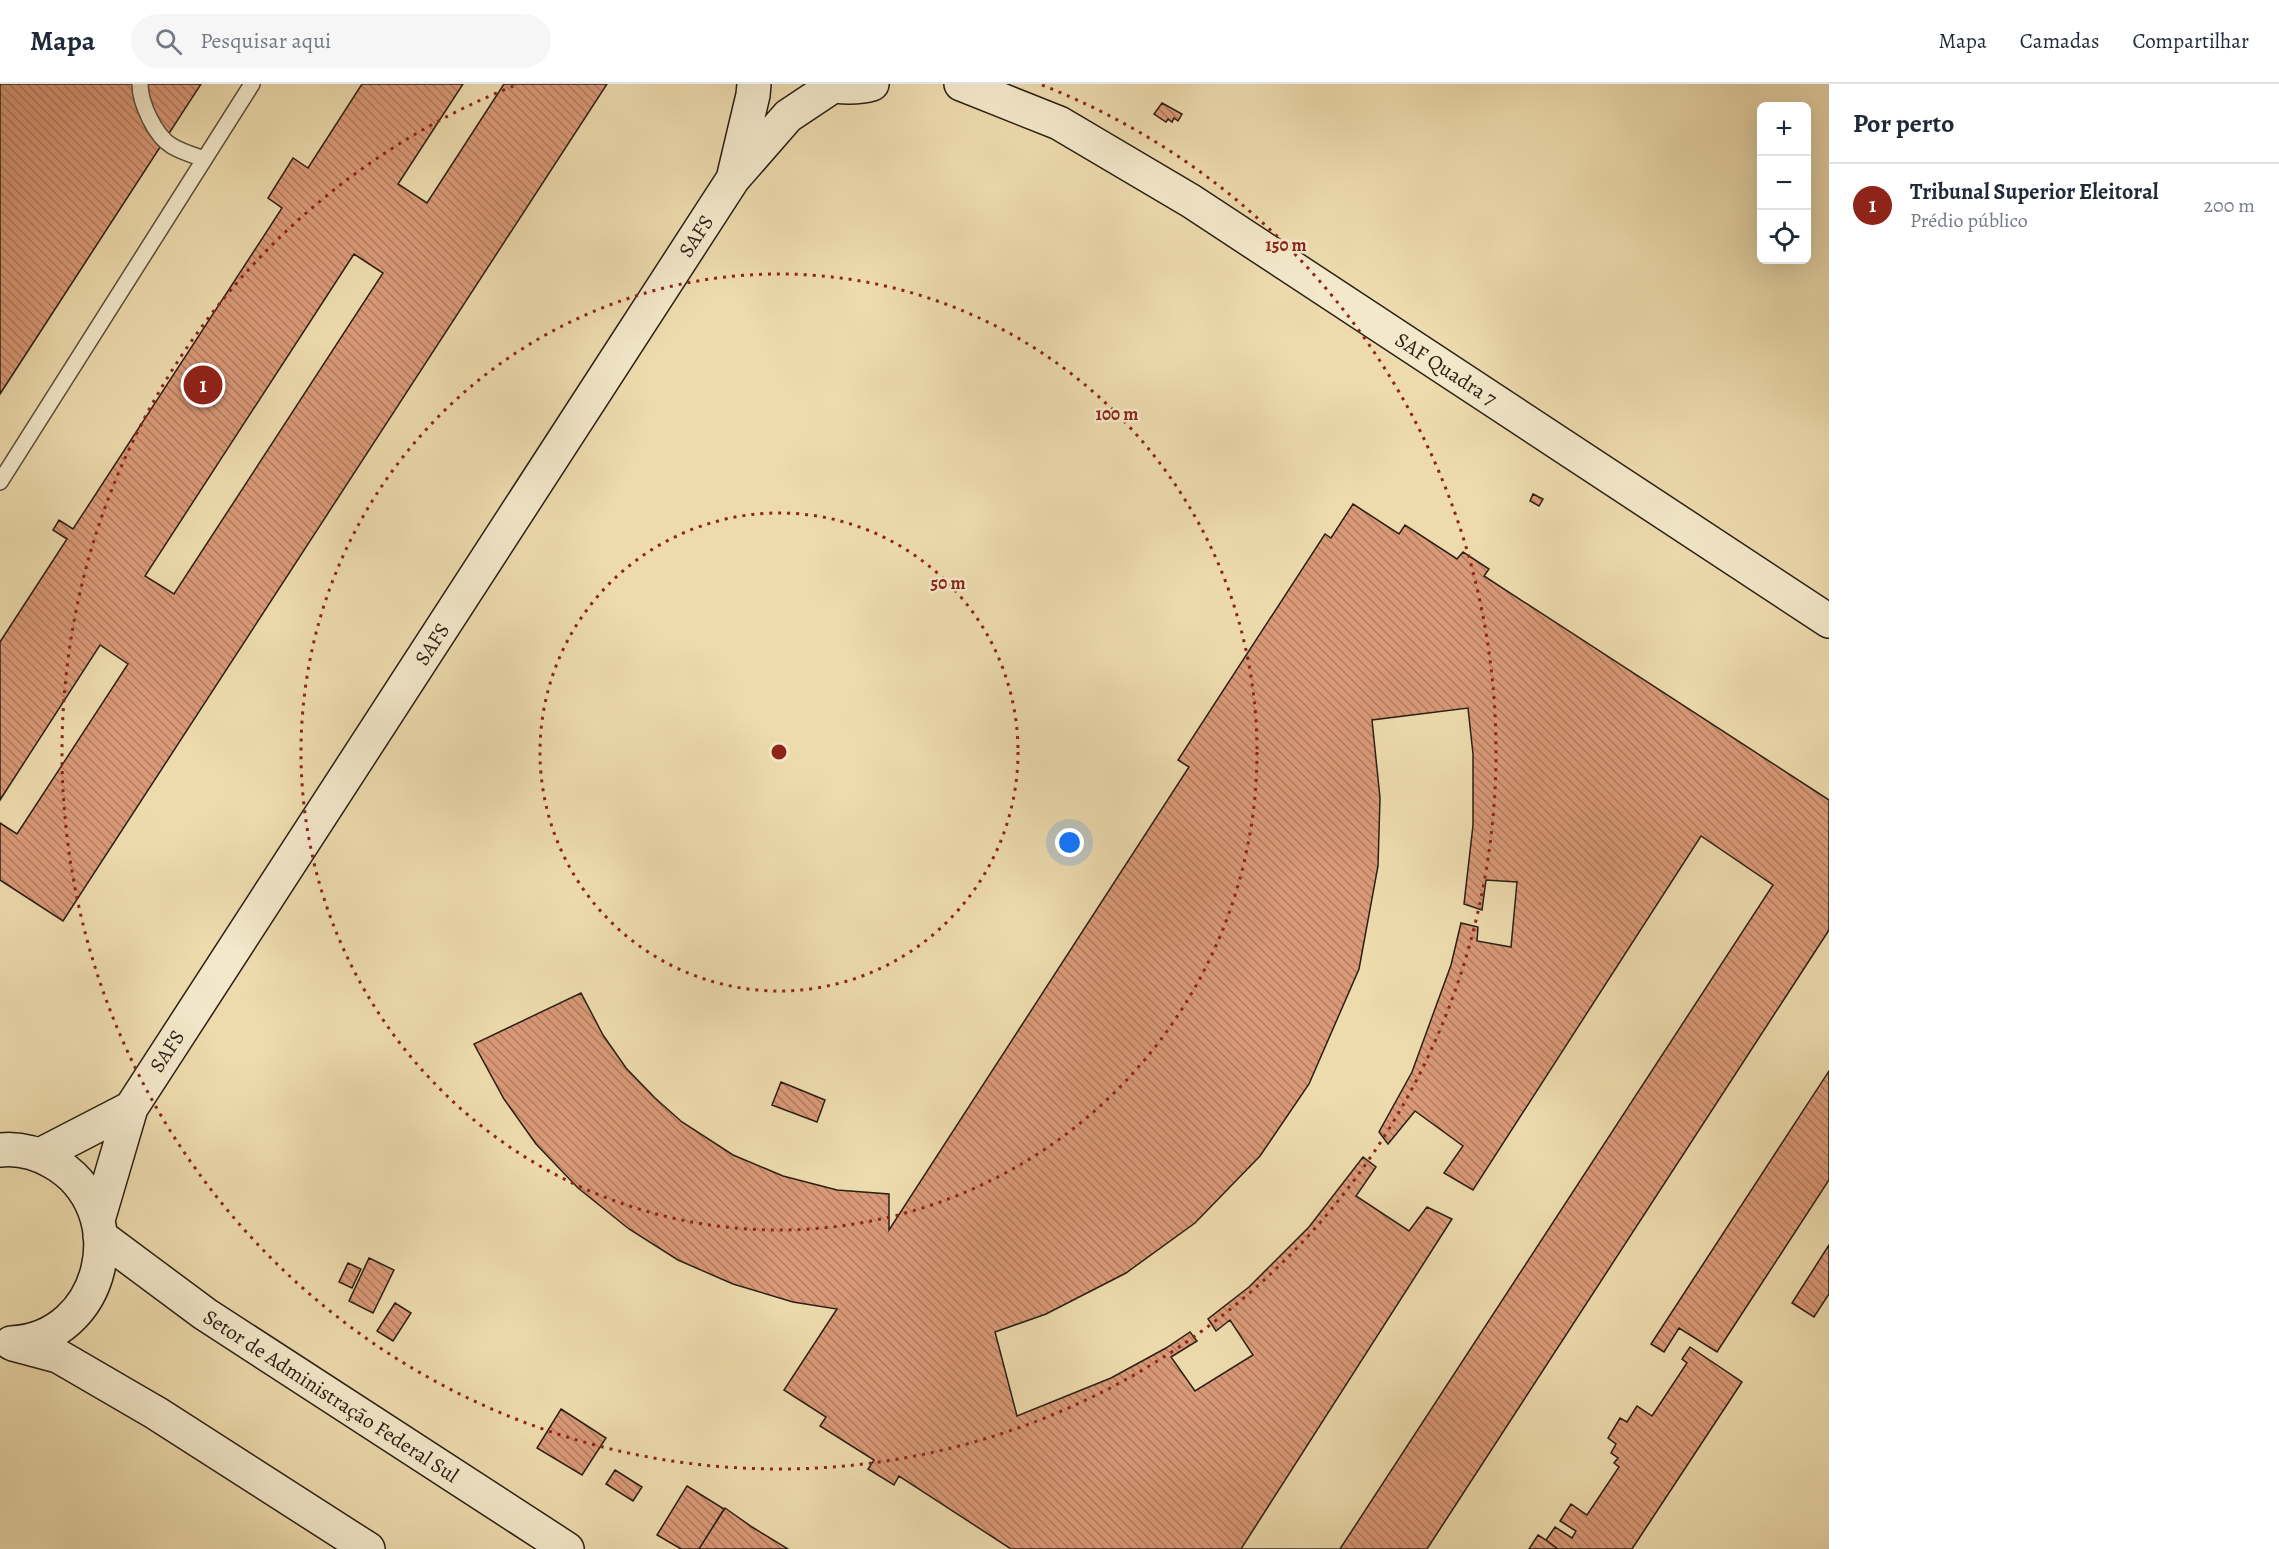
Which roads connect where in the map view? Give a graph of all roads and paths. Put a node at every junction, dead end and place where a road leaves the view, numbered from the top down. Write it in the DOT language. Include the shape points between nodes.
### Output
graph roads {
  1 [pos="140,84"];
  2 [pos="252,84"];
  3 [pos="754,84"];
  4 [pos="872,84"];
  5 [pos="961,84"];
  6 [pos="1024,84"];
  7 [pos="829,85"];
  8 [pos="1059,123"];
  9 [pos="204,159"];
  10 [pos="733,179"];
  11 [pos="0,482"];
  12 [pos="1829,621"];
  13 [pos="131,1108"];
  14 [pos="0,1150"];
  15 [pos="40,1155"];
  16 [pos="99,1228"];
  17 [pos="7,1343"];
  18 [pos="368,1549"];
  19 [pos="567,1549"];
  1 -- 9 [label="lane" via="140,96 154,126 171,146"];
  2 -- 9 [label="lane"];
  3 -- 10 [label="street, SAFS"];
  4 -- 7 [label="street"];
  5 -- 8 [label="street, SAF Quadra 7"];
  6 -- 8 [label="street, SAF Quadra 7"];
  7 -- 10 [label="street, SAFS" via="788,116"];
  8 -- 12 [label="street, SAF Quadra 7" via="1191,201"];
  9 -- 11 [label="lane"];
  10 -- 13 [label="street, SAFS"];
  13 -- 15 [label="street, SAFS"];
  13 -- 16 [label="street, SAFS"];
  14 -- 15 [label="street"];
  15 -- 16 [label="street" via="66,1170 86,1192"];
  16 -- 17 [label="street" via="102,1250 96,1279 82,1306 60,1326 33,1340"];
  16 -- 19 [label="street, Setor de Administração Federal Sul" via="205,1314"];
  17 -- 18 [label="street" via="58,1356 156,1413"];
}
